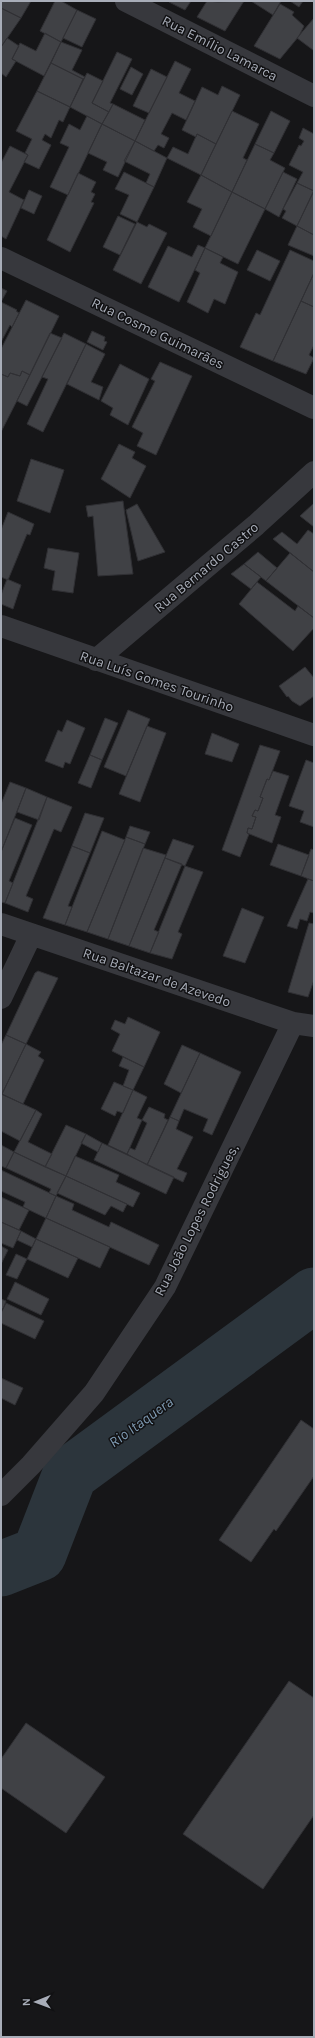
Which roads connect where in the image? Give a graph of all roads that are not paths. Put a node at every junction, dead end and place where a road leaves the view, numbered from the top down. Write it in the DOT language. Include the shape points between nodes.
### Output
graph roads {
  1 [pos="126,1"];
  2 [pos="314,96"];
  3 [pos="1,258"];
  4 [pos="314,408"];
  5 [pos="314,472"];
  6 [pos="1,626"];
  7 [pos="96,660"];
  8 [pos="314,735"];
  9 [pos="1,924"];
  10 [pos="31,935"];
  11 [pos="1,998"];
  12 [pos="303,1024"];
  13 [pos="1,1496"];
  1 -- 2 [label="street, Rua Emílio Lamarca"];
  3 -- 4 [label="street, Rua Cosme Guimarães"];
  5 -- 7 [label="street, Rua Bernardo Castro" via="256,525"];
  6 -- 7 [label="street, Rua Luís Gomes Tourinho"];
  7 -- 8 [label="street, Rua Luís Gomes Tourinho"];
  9 -- 10 [label="street, Rua Baltazar de Azevedo"];
  10 -- 11 [label="street"];
  10 -- 12 [label="street, Rua Baltazar de Azevedo"];
  12 -- 13 [label="street, Rua João Lopes Rodrigues," via="165,1287 94,1393"];
}
